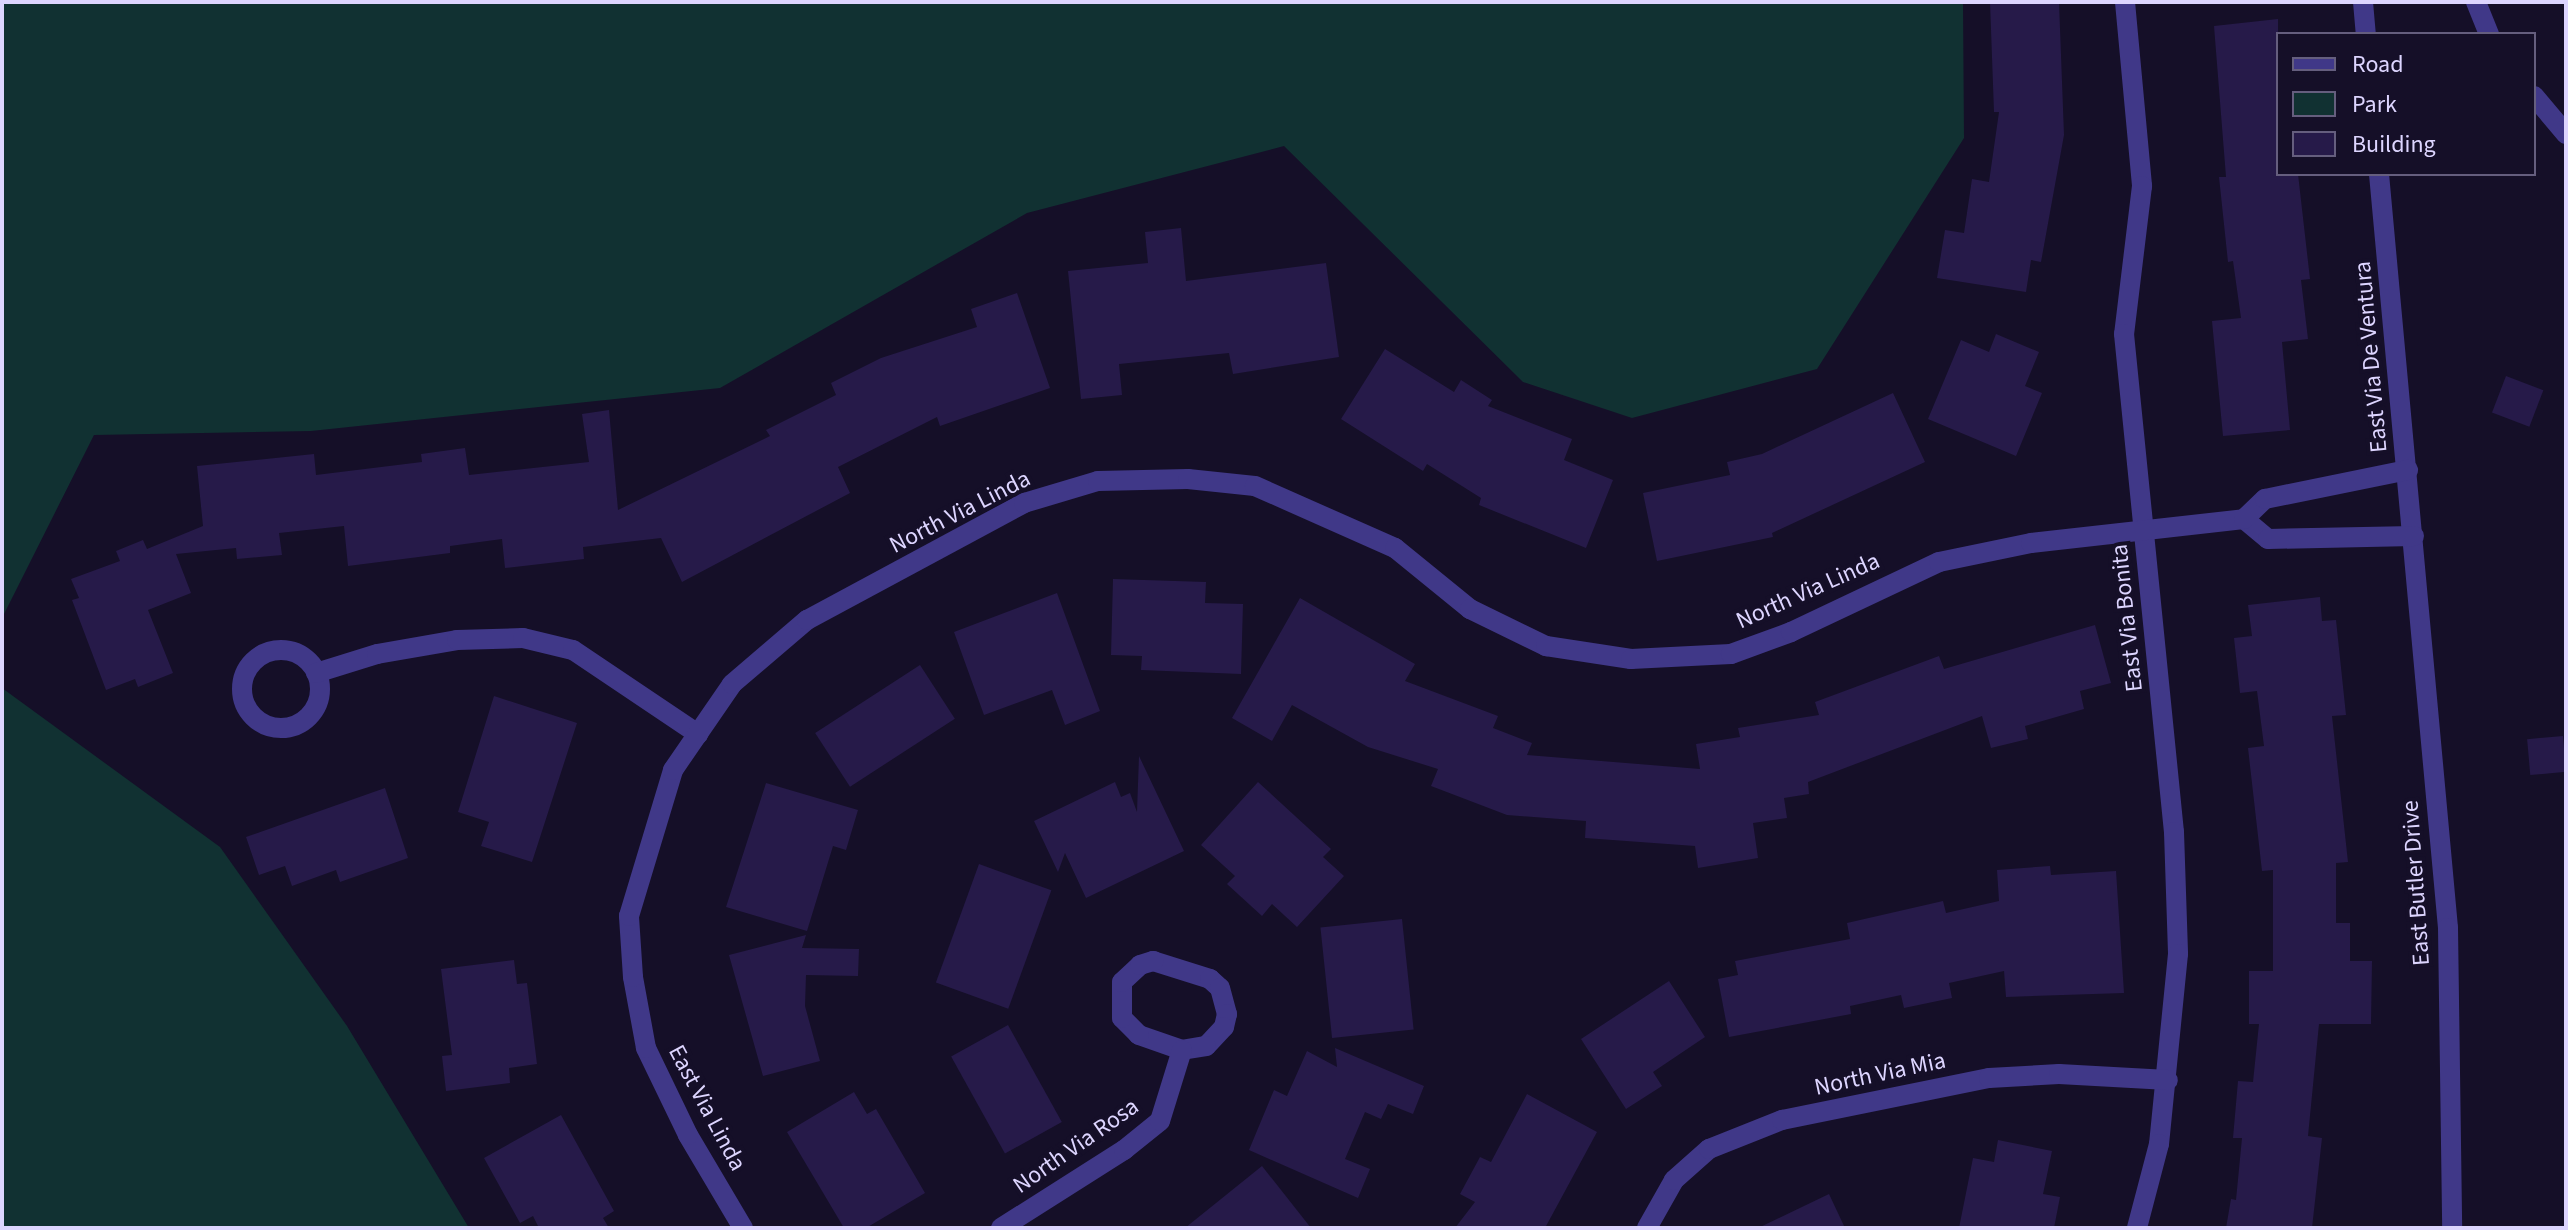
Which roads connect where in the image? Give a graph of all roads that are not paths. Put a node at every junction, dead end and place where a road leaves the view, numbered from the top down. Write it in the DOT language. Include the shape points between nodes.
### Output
graph roads {
  1 [pos="2125,2"];
  2 [pos="2363,2"];
  3 [pos="2476,2"];
  4 [pos="2366,32"];
  5 [pos="2488,32"];
  6 [pos="2536,98"];
  7 [pos="2566,134"];
  8 [pos="2379,176"];
  9 [pos="2408,470"];
  10 [pos="2244,519"];
  11 [pos="2145,531"];
  12 [pos="2414,536"];
  13 [pos="316,673"];
  14 [pos="698,734"];
  15 [pos="1182,1050"];
  16 [pos="2168,1080"];
  17 [pos="743,1228"];
  18 [pos="1001,1228"];
  19 [pos="1647,1228"];
  20 [pos="2137,1228"];
  21 [pos="2452,1228"];
  1 -- 11 [label="street, East Via Bonita" via="2142,186 2124,334"];
  2 -- 4 [label="street"];
  3 -- 5 [label="street"];
  6 -- 7 [label="street"];
  8 -- 9 [label="street, East Via De Ventura"];
  9 -- 10 [label="street, North Via Linda" via="2265,499"];
  9 -- 12 [label="street, East Via De Ventura"];
  10 -- 11 [label="street, North Via Linda"];
  10 -- 12 [label="street" via="2268,539"];
  11 -- 14 [label="street, North Via Linda" via="2031,543 1939,562 1791,632 1731,654 1631,659 1546,646 1470,609 1395,548 1255,486 1188,479 1098,481 1024,503 807,620 732,684"];
  11 -- 16 [label="street, East Via Bonita" via="2174,832 2178,954"];
  12 -- 21 [label="street, East Butler Drive" via="2448,928"];
  13 -- 14 [label="street" via="431,645 523,638 573,650"];
  14 -- 17 [label="street, East Via Linda" via="673,770 644,855 629,916 633,977 646,1048 688,1135"];
  15 -- 15 [label="street" via="1217,1038 1227,1014 1226,1000 1210,979 1166,962 1140,965 1118,994 1122,1018 1139,1035"];
  15 -- 18 [label="street, North Via Rosa" via="1160,1121"];
  16 -- 19 [label="street, North Via Mia" via="2059,1074 1989,1078 1782,1120 1709,1149 1674,1180"];
  16 -- 20 [label="street, East Via Bonita" via="2159,1144"];
}
